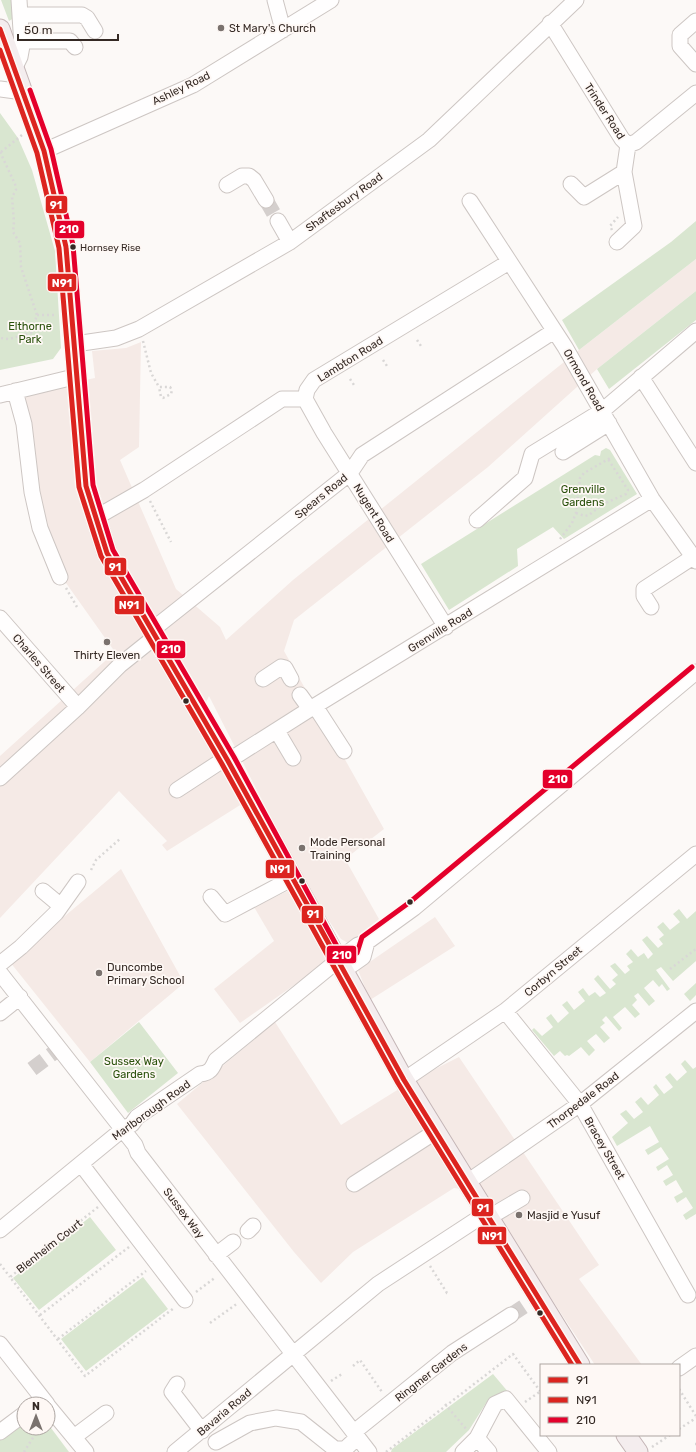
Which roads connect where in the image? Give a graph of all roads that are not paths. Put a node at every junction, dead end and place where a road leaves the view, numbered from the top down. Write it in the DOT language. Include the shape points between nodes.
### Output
graph roads {
  1 [pos="19,0"];
  2 [pos="275,0"];
  3 [pos="331,0"];
  4 [pos="576,0"];
  5 [pos="21,16"];
  6 [pos="696,21"];
  7 [pos="550,23"];
  8 [pos="0,29"];
  9 [pos="283,30"];
  10 [pos="95,31"];
  11 [pos="21,44"];
  12 [pos="75,47"];
  13 [pos="696,64"];
  14 [pos="14,68"];
  15 [pos="0,89"];
  16 [pos="24,92"];
  17 [pos="696,93"];
  18 [pos="628,145"];
  19 [pos="44,151"];
  20 [pos="624,172"];
  21 [pos="571,184"];
  22 [pos="227,185"];
  23 [pos="266,200"];
  24 [pos="470,201"];
  25 [pos="278,221"];
  26 [pos="290,242"];
  27 [pos="617,242"];
  28 [pos="509,262"];
  29 [pos="554,331"];
  30 [pos="696,331"];
  31 [pos="75,344"];
  32 [pos="78,376"];
  33 [pos="640,377"];
  34 [pos="15,391"];
  35 [pos="0,395"];
  36 [pos="305,398"];
  37 [pos="605,417"];
  38 [pos="563,452"];
  39 [pos="696,463"];
  40 [pos="350,473"];
  41 [pos="652,499"];
  42 [pos="95,518"];
  43 [pos="477,520"];
  44 [pos="694,559"];
  45 [pos="60,577"];
  46 [pos="652,608"];
  47 [pos="0,618"];
  48 [pos="446,627"];
  49 [pos="154,633"];
  50 [pos="696,672"];
  51 [pos="263,679"];
  52 [pos="291,679"];
  53 [pos="300,694"];
  54 [pos="78,707"];
  55 [pos="312,708"];
  56 [pos="277,731"];
  57 [pos="344,751"];
  58 [pos="293,758"];
  59 [pos="227,760"];
  60 [pos="0,778"];
  61 [pos="177,790"];
  62 [pos="696,854"];
  63 [pos="293,878"];
  64 [pos="78,882"];
  65 [pos="43,891"];
  66 [pos="211,897"];
  67 [pos="61,906"];
  68 [pos="0,964"];
  69 [pos="340,966"];
  70 [pos="0,973"];
  71 [pos="20,997"];
  72 [pos="506,1011"];
  73 [pos="696,1011"];
  74 [pos="0,1013"];
  75 [pos="404,1080"];
  76 [pos="580,1104"];
  77 [pos="122,1130"];
  78 [pos="435,1132"];
  79 [pos="81,1164"];
  80 [pos="466,1183"];
  81 [pos="354,1184"];
  82 [pos="522,1198"];
  83 [pos="486,1216"];
  84 [pos="0,1230"];
  85 [pos="233,1242"];
  86 [pos="216,1255"];
  87 [pos="688,1295"];
  88 [pos="184,1300"];
  89 [pos="511,1315"];
  90 [pos="0,1344"];
  91 [pos="294,1354"];
  92 [pos="696,1356"];
  93 [pos="579,1364"];
  94 [pos="680,1367"];
  95 [pos="177,1384"];
  96 [pos="39,1396"];
  97 [pos="106,1413"];
  98 [pos="56,1417"];
  99 [pos="16,1420"];
  100 [pos="202,1431"];
  101 [pos="0,1432"];
  102 [pos="356,1434"];
  103 [pos="627,1436"];
  104 [pos="74,1437"];
  105 [pos="476,1439"];
  106 [pos="216,1442"];
  107 [pos="643,1451"];
  108 [pos="86,1452"];
  109 [pos="175,1452"];
  110 [pos="369,1452"];
  111 [pos="463,1452"];
  112 [pos="488,1452"];
  113 [pos="549,1452"];
  1 -- 5 [label="street"];
  2 -- 9 [label="street"];
  3 -- 9 [label="street, Ashley Road"];
  4 -- 7 [label="street, Shaftesbury Road"];
  5 -- 10 [label="street" via="82,15"];
  5 -- 11 [label="street"];
  6 -- 13 [label="street" via="680,35 680,46"];
  7 -- 18 [label="street, Trinder Road"];
  7 -- 26 [label="street, Shaftesbury Road" via="428,140"];
  8 -- 14 [label="main road"];
  9 -- 19 [label="street, Ashley Road" via="193,84"];
  11 -- 12 [label="street" via="70,41"];
  11 -- 14 [label="street" via="20,56"];
  14 -- 16 [label="main road"];
  15 -- 16 [label="street"];
  16 -- 19 [label="main road"];
  17 -- 18 [label="street, Trinder Road" via="636,142"];
  18 -- 20 [label="street"];
  19 -- 31 [label="main road" via="66,247"];
  20 -- 21 [label="street" via="584,197"];
  20 -- 27 [label="street" via="634,226"];
  22 -- 23 [label="street" via="242,176 249,176"];
  24 -- 28 [label="street, Ormond Road"];
  25 -- 26 [label="street"];
  26 -- 31 [label="street, Shaftesbury Road" via="139,329 116,338"];
  28 -- 29 [label="street, Ormond Road"];
  28 -- 36 [label="street, Lambton Road" via="314,380"];
  29 -- 37 [label="street, Ormond Road"];
  29 -- 40 [label="street, Spears Road" via="362,455"];
  30 -- 33 [label="street"];
  31 -- 32 [label="main road"];
  32 -- 34 [label="street"];
  32 -- 42 [label="main road" via="86,486"];
  33 -- 37 [label="street"];
  33 -- 39 [label="street"];
  34 -- 35 [label="street"];
  34 -- 45 [label="street" via="24,424 32,492 40,528"];
  36 -- 40 [label="street, Nugent Road"];
  36 -- 42 [label="street" via="282,399 144,490"];
  37 -- 38 [label="street"];
  37 -- 41 [label="street, Ormond Road"];
  37 -- 43 [label="street" via="532,454 525,478"];
  40 -- 48 [label="street, Nugent Road"];
  40 -- 49 [label="street, Spears Road"];
  41 -- 44 [label="street, Ormond Road"];
  41 -- 48 [label="street, Grenville Road"];
  42 -- 49 [label="main road" via="107,553"];
  44 -- 46 [label="street" via="644,589 644,596"];
  47 -- 54 [label="street, Charles Street"];
  48 -- 55 [label="street, Grenville Road"];
  49 -- 54 [label="street, Spears Road"];
  49 -- 59 [label="main road"];
  50 -- 69 [label="street, Marlborough Road" via="414,908 368,942 358,945"];
  51 -- 52 [label="street" via="281,667 285,668"];
  53 -- 55 [label="street"];
  54 -- 60 [label="street, Spears Road"];
  55 -- 56 [label="street, Grenville Road"];
  55 -- 57 [label="street"];
  56 -- 58 [label="street"];
  56 -- 59 [label="street, Grenville Road"];
  59 -- 61 [label="street, Grenville Road"];
  59 -- 63 [label="main road"];
  62 -- 72 [label="street, Corbyn Street"];
  63 -- 66 [label="street" via="225,914"];
  63 -- 69 [label="main road"];
  64 -- 67 [label="street"];
  65 -- 67 [label="street"];
  67 -- 68 [label="street" via="21,947"];
  69 -- 75 [label="main road"];
  69 -- 77 [label="street, Marlborough Road" via="216,1060 206,1074 200,1074"];
  70 -- 71 [label="street, Sussex Way"];
  71 -- 74 [label="street"];
  71 -- 77 [label="street, Sussex Way"];
  72 -- 75 [label="street, Corbyn Street"];
  72 -- 76 [label="street, Bracey Street"];
  73 -- 76 [label="street, Thorpedale Road"];
  75 -- 78 [label="main road"];
  76 -- 80 [label="street, Thorpedale Road"];
  76 -- 87 [label="street, Bracey Street"];
  77 -- 79 [label="street, Marlborough Road"];
  77 -- 86 [label="street, Sussex Way"];
  78 -- 80 [label="main road"];
  78 -- 81 [label="street"];
  79 -- 84 [label="street, Marlborough Road"];
  79 -- 88 [label="street"];
  80 -- 83 [label="main road"];
  82 -- 83 [label="street, Bavaria Road"];
  83 -- 91 [label="street, Bavaria Road" via="378,1284"];
  83 -- 93 [label="main road" via="534,1300"];
  85 -- 86 [label="street"];
  86 -- 91 [label="street, Sussex Way"];
  89 -- 102 [label="street, Ringmer Gardens" via="452,1353"];
  90 -- 96 [label="street"];
  91 -- 100 [label="street, Bavaria Road"];
  91 -- 102 [label="street, Sussex Way"];
  92 -- 94 [label="street"];
  95 -- 100 [label="street" via="172,1392"];
  97 -- 104 [label="street"];
  98 -- 104 [label="street"];
  99 -- 101 [label="street"];
  100 -- 109 [label="street, Bavaria Road"];
  102 -- 106 [label="street, Ringmer Gardens" via="345,1449 335,1449 302,1422 276,1418 250,1423"];
  102 -- 110 [label="street, Sussex Way"];
  103 -- 107 [label="main road"];
  104 -- 108 [label="street"];
  105 -- 111 [label="street"];
  105 -- 112 [label="street"];
  105 -- 113 [label="street" via="495,1404 506,1399"];
}
